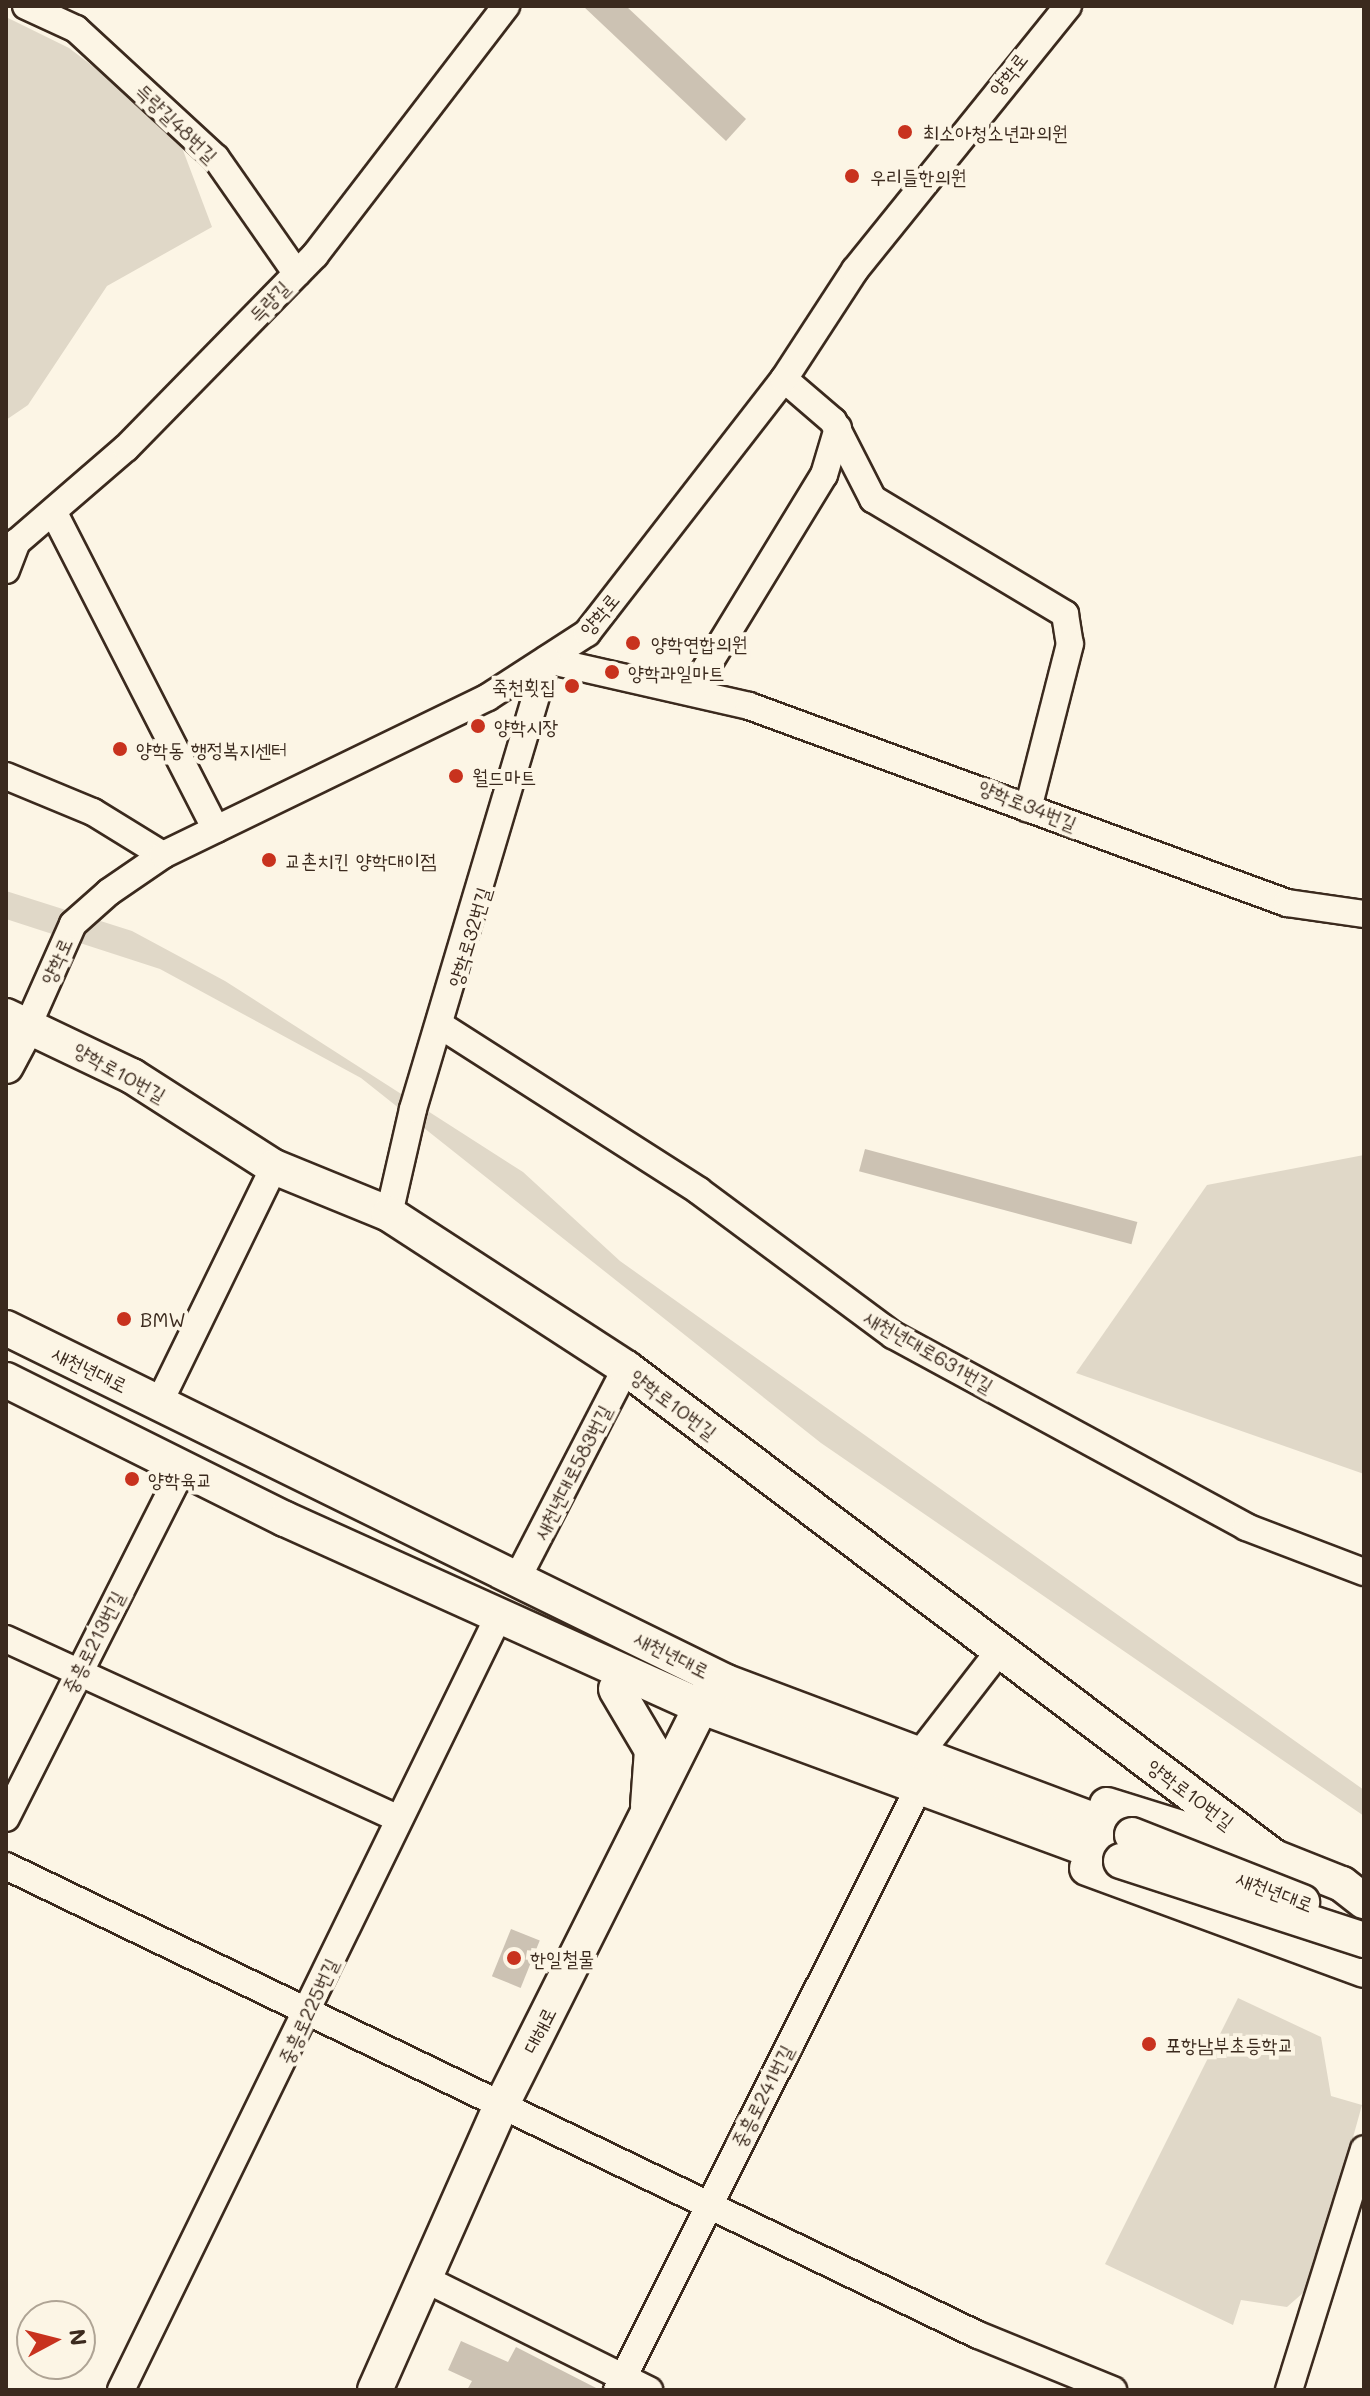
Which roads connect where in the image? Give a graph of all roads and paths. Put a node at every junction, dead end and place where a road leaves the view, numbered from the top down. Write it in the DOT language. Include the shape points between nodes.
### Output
graph roads {
  1 [pos="26,6"];
  2 [pos="506,6"];
  3 [pos="1068,6"];
  4 [pos="297,274"];
  5 [pos="784,379"];
  6 [pos="838,428"];
  7 [pos="55,515"];
  8 [pos="8,561"];
  9 [pos="547,660"];
  10 [pos="692,691"];
  11 [pos="6,776"];
  12 [pos="1028,809"];
  13 [pos="216,829"];
  14 [pos="163,855"];
  15 [pos="1364,914"];
  16 [pos="17,1019"];
  17 [pos="443,1027"];
  18 [pos="6,1066"];
  19 [pos="274,1167"];
  20 [pos="389,1214"];
  21 [pos="6,1328"];
  22 [pos="626,1368"];
  23 [pos="6,1380"];
  24 [pos="159,1403"];
  25 [pos="183,1468"];
  26 [pos="1364,1572"];
  27 [pos="518,1577"];
  28 [pos="434,1588"];
  29 [pos="492,1630"];
  30 [pos="6,1639"];
  31 [pos="1000,1650"];
  32 [pos="79,1669"];
  33 [pos="616,1689"];
  34 [pos="710,1697"];
  35 [pos="928,1743"];
  36 [pos="911,1803"];
  37 [pos="647,1816"];
  38 [pos="6,1818"];
  39 [pos="397,1818"];
  40 [pos="1126,1848"];
  41 [pos="1289,1863"];
  42 [pos="6,1866"];
  43 [pos="1364,1901"];
  44 [pos="1364,1918"];
  45 [pos="1364,1940"];
  46 [pos="1306,1950"];
  47 [pos="1364,1970"];
  48 [pos="306,2015"];
  49 [pos="501,2106"];
  50 [pos="1364,2149"];
  51 [pos="708,2201"];
  52 [pos="429,2281"];
  53 [pos="620,2383"];
  54 [pos="121,2390"];
  55 [pos="375,2390"];
  56 [pos="649,2390"];
  57 [pos="1113,2390"];
  58 [pos="1289,2390"];
  1 -- 4 [label="street, 득량길48번길" via="76,29 216,158"];
  2 -- 4 [label="street, 득량길" via="442,97"];
  3 -- 5 [label="street, 양학로" via="855,270"];
  4 -- 7 [label="street, 득량길"];
  5 -- 6 [label="street"];
  5 -- 9 [label="street, 양학로" via="587,633"];
  6 -- 10 [label="street" via="824,475"];
  6 -- 12 [label="street" via="873,499 1065,614 1070,644"];
  7 -- 8 [label="street, 득량길" via="17,542"];
  7 -- 13 [label="street"];
  9 -- 10 [label="street, 양학로34번길"];
  9 -- 13 [label="street, 양학로" via="447,718"];
  9 -- 17 [label="street, 양학로32번길"];
  10 -- 12 [label="street, 양학로34번길" via="956,776"];
  11 -- 14 [label="street" via="93,812"];
  12 -- 15 [label="street, 양학로34번길" via="1287,903"];
  13 -- 14 [label="street, 양학로"];
  14 -- 16 [label="street, 양학로" via="73,924"];
  16 -- 18 [label="main road, 양학로"];
  16 -- 19 [label="main road, 양학로10번길" via="132,1076"];
  17 -- 20 [label="street, 양학로32번길" via="413,1109"];
  17 -- 26 [label="street, 새천년대로631번길" via="699,1191 893,1335 1246,1527"];
  19 -- 20 [label="main road, 양학로10번길"];
  19 -- 24 [label="street"];
  20 -- 22 [label="main road, 양학로10번길"];
  21 -- 24 [label="main road, 새천년대로"];
  22 -- 27 [label="street, 새천년대로583번길"];
  22 -- 31 [label="main road, 양학로10번길"];
  23 -- 25 [label="main road, 새천년대로"];
  24 -- 27 [label="main road, 새천년대로"];
  25 -- 28 [label="main road, 새천년대로"];
  25 -- 32 [label="street, 중흥로213번길"];
  27 -- 34 [label="main road, 새천년대로"];
  28 -- 29 [label="main road" via="461,1615"];
  28 -- 34 [label="main road, 새천년대로"];
  29 -- 33 [label="main road"];
  29 -- 39 [label="street, 중흥로225번길"];
  30 -- 32 [label="street"];
  31 -- 35 [label="street"];
  31 -- 41 [label="main road, 양학로10번길"];
  32 -- 38 [label="street, 중흥로213번길"];
  32 -- 39 [label="street"];
  33 -- 34 [label="main road"];
  33 -- 37 [label="main road" via="652,1750"];
  34 -- 35 [label="main road" via="758,1679"];
  34 -- 36 [label="main road"];
  34 -- 37 [label="main road, 대해로"];
  34 -- 40 [label="main road, 새천년대로"];
  35 -- 41 [label="main road"];
  36 -- 46 [label="main road"];
  36 -- 51 [label="street, 중흥로241번길"];
  37 -- 49 [label="main road, 대해로"];
  39 -- 48 [label="street, 중흥로225번길"];
  40 -- 44 [label="main road, 새천년대로, bridge" via="1328,1912"];
  40 -- 45 [label="main road, 새천년대로, bridge"];
  41 -- 43 [label="main road"];
  41 -- 46 [label="main road" via="1316,1896"];
  42 -- 48 [label="street"];
  46 -- 47 [label="main road"];
  48 -- 49 [label="street"];
  48 -- 54 [label="street, 중흥로225번길"];
  49 -- 51 [label="street"];
  49 -- 52 [label="main road, 대해로"];
  50 -- 58 [label="street"];
  51 -- 53 [label="street, 중흥로241번길"];
  51 -- 57 [label="street" via="978,2335"];
  52 -- 53 [label="street"];
  52 -- 55 [label="main road, 대해로"];
  53 -- 56 [label="street"];
}
